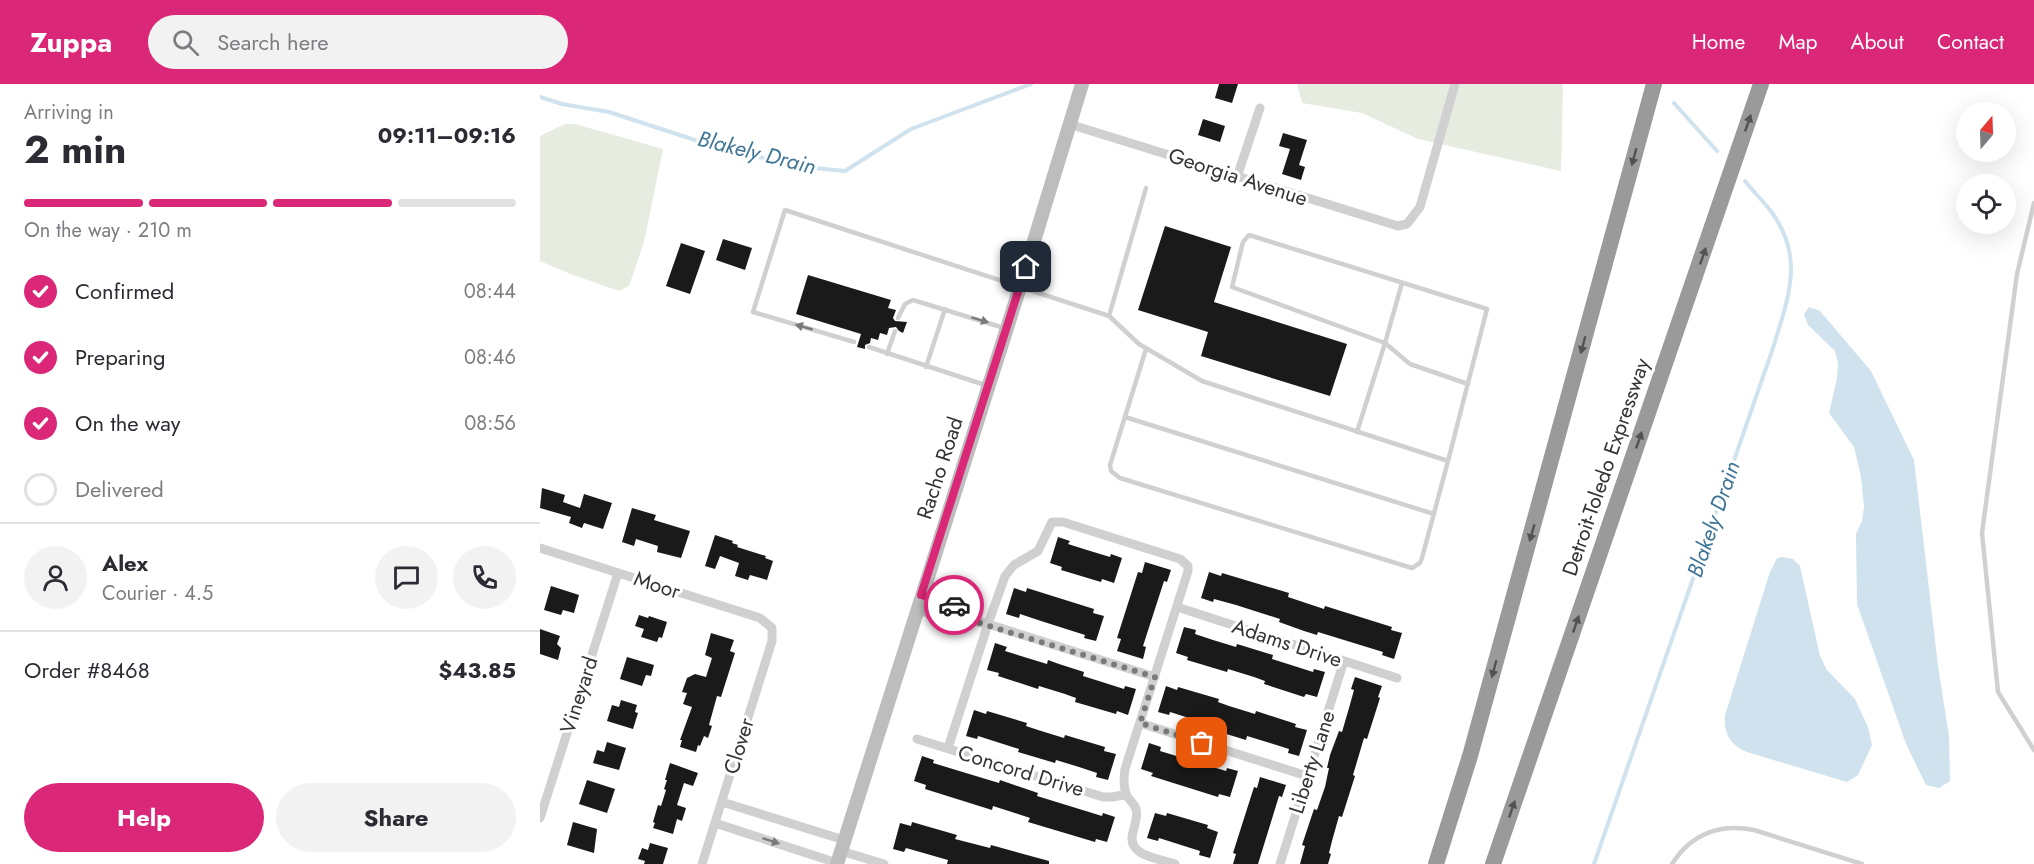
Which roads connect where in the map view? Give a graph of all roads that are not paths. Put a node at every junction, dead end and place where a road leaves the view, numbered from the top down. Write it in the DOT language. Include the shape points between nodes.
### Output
graph roads {
  1 [pos="1082,84"];
  2 [pos="1455,84"];
  3 [pos="1654,84"];
  4 [pos="1761,84"];
  5 [pos="1260,108"];
  6 [pos="1069,124"];
  7 [pos="1237,177"];
  8 [pos="1146,188"];
  9 [pos="2034,203"];
  10 [pos="1402,282"];
  11 [pos="1020,288"];
  12 [pos="945,309"];
  13 [pos="1109,316"];
  14 [pos="898,318"];
  15 [pos="1006,329"];
  16 [pos="895,331"];
  17 [pos="854,342"];
  18 [pos="1385,343"];
  19 [pos="869,347"];
  20 [pos="1146,349"];
  21 [pos="887,354"];
  22 [pos="926,366"];
  23 [pos="1468,384"];
  24 [pos="988,386"];
  25 [pos="1125,417"];
  26 [pos="1357,432"];
  27 [pos="1448,461"];
  28 [pos="1434,514"];
  29 [pos="540,548"];
  30 [pos="618,573"];
  31 [pos="921,595"];
  32 [pos="1177,607"];
  33 [pos="917,610"];
  34 [pos="973,621"];
  35 [pos="987,624"];
  36 [pos="772,628"];
  37 [pos="1344,661"];
  38 [pos="1155,677"];
  39 [pos="1397,678"];
  40 [pos="1140,723"];
  41 [pos="917,738"];
  42 [pos="948,748"];
  43 [pos="2034,750"];
  44 [pos="1307,776"];
  45 [pos="1126,794"];
  46 [pos="722,802"];
  47 [pos="540,818"];
  48 [pos="715,823"];
  49 [pos="840,855"];
  50 [pos="702,864"];
  51 [pos="884,864"];
  52 [pos="1175,864"];
  53 [pos="1280,864"];
  54 [pos="1436,864"];
  55 [pos="1493,864"];
  56 [pos="1672,864"];
  57 [pos="1862,864"];
  1 -- 6 [label="street, Racho Road"];
  2 -- 7 [label="street, Georgia Avenue" via="1420,207 1407,224 1386,224"];
  3 -- 54 [label="highway, one-way" via="1470,756"];
  55 -- 4 [label="highway, Detroit-Toledo Expressway, one-way"];
  5 -- 7 [label="street"];
  6 -- 7 [label="street, Georgia Avenue"];
  6 -- 11 [label="street, Racho Road"];
  8 -- 13 [label="lane"];
  9 -- 43 [label="lane" via="2017,274 1982,533 1998,692"];
  10 -- 18 [label="lane"];
  10 -- 18 [label="lane" via="1249,235 1231,285"];
  10 -- 23 [label="lane" via="1487,309"];
  11 -- 13 [label="lane"];
  11 -- 15 [label="street, Racho Road"];
  17 -- 11 [label="lane, one-way" via="753,312 784,210"];
  12 -- 14 [label="lane" via="913,300 905,304"];
  12 -- 15 [label="lane, one-way"];
  12 -- 22 [label="lane"];
  13 -- 20 [label="lane"];
  15 -- 24 [label="street, Racho Road"];
  16 -- 21 [label="lane"];
  18 -- 23 [label="lane" via="1410,364"];
  18 -- 26 [label="lane"];
  19 -- 21 [label="lane"];
  20 -- 25 [label="lane"];
  20 -- 26 [label="lane" via="1202,381"];
  21 -- 22 [label="lane"];
  22 -- 24 [label="lane"];
  23 -- 27 [label="lane"];
  24 -- 31 [label="street, Racho Road"];
  25 -- 28 [label="lane"];
  25 -- 28 [label="lane" via="1110,465 1120,478 1412,568 1422,558"];
  26 -- 27 [label="lane"];
  27 -- 28 [label="lane"];
  29 -- 30 [label="street, Moor"];
  30 -- 36 [label="street, Moor" via="760,618"];
  30 -- 47 [label="street, Vineyard"];
  31 -- 33 [label="street, Racho Road"];
  31 -- 34 [label="street" via="962,609"];
  32 -- 35 [label="street" via="1188,572 1188,566 1180,559 1063,522 1052,522 1035,554 1010,569"];
  32 -- 37 [label="street, Adams Drive"];
  32 -- 38 [label="street"];
  33 -- 34 [label="street" via="956,621"];
  33 -- 49 [label="street, Racho Road"];
  34 -- 35 [label="street"];
  35 -- 38 [label="street"];
  35 -- 42 [label="street"];
  36 -- 46 [label="street, Clover" via="772,641"];
  37 -- 39 [label="street, Adams Drive"];
  37 -- 44 [label="street, Liberty Lane"];
  38 -- 40 [label="street"];
  40 -- 44 [label="street"];
  40 -- 45 [label="street" via="1125,769"];
  41 -- 42 [label="street, Concord Drive"];
  42 -- 45 [label="street, Concord Drive" via="1103,797"];
  44 -- 53 [label="street, Liberty Lane"];
  45 -- 52 [label="street" via="1136,809 1131,843 1139,853"];
  46 -- 48 [label="street, Clover"];
  46 -- 49 [label="street"];
  48 -- 49 [label="street, one-way"];
  48 -- 50 [label="street, Clover"];
  49 -- 51 [label="street"];
  56 -- 57 [label="lane" via="1682,850 1704,833 1737,827"];
}
